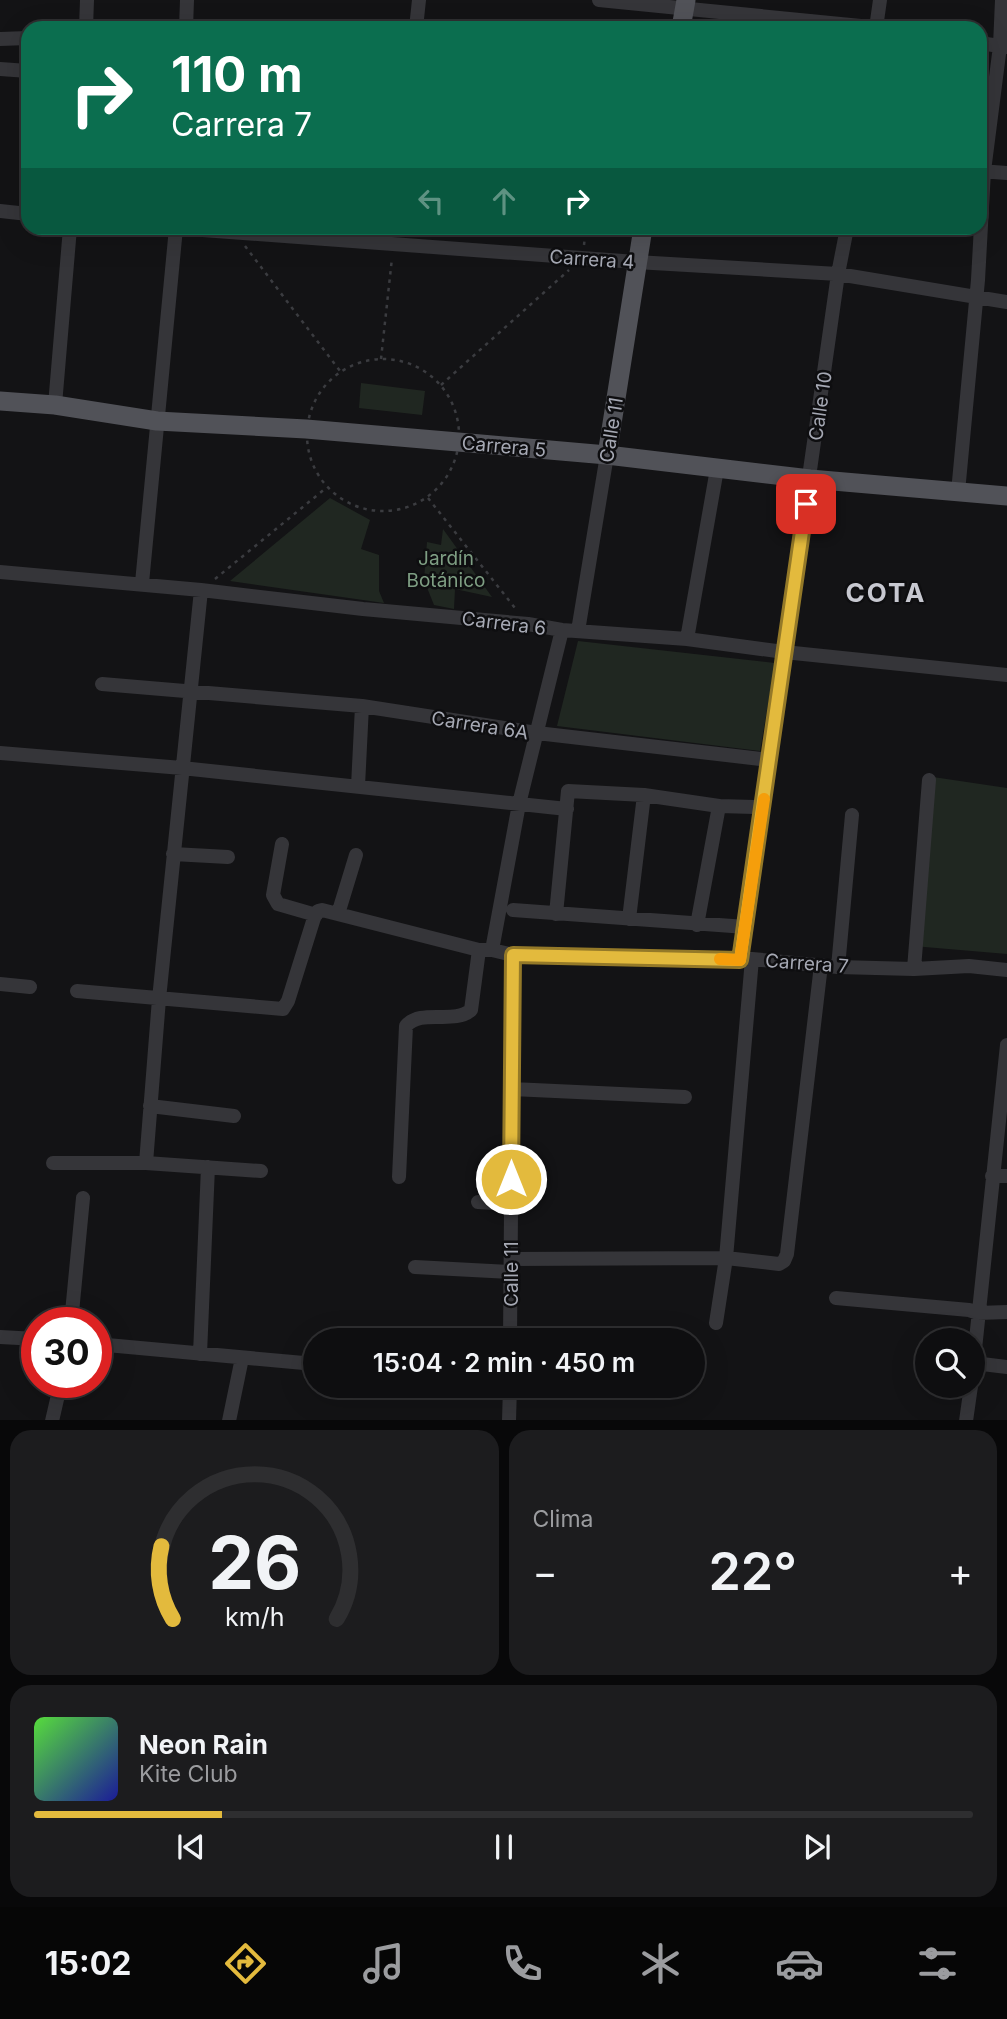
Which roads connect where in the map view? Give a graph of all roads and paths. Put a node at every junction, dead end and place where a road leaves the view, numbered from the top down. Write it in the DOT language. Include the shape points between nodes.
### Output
graph roads {
  1 [pos="87,0"];
  2 [pos="187,0"];
  3 [pos="419,0"];
  4 [pos="598,0"];
  5 [pos="880,0"];
  6 [pos="1002,0"];
  7 [pos="684,13"];
  8 [pos="86,21"];
  9 [pos="186,21"];
  10 [pos="417,21"];
  11 [pos="787,21"];
  12 [pos="878,21"];
  13 [pos="21,38"];
  14 [pos="0,39"];
  15 [pos="1003,47"];
  16 [pos="0,69"];
  17 [pos="21,70"];
  18 [pos="987,141"];
  19 [pos="987,171"];
  20 [pos="1007,173"];
  21 [pos="0,211"];
  22 [pos="21,213"];
  23 [pos="69,235"];
  24 [pos="175,235"];
  25 [pos="243,235"];
  26 [pos="280,235"];
  27 [pos="395,235"];
  28 [pos="585,235"];
  29 [pos="642,235"];
  30 [pos="846,235"];
  31 [pos="979,235"];
  32 [pos="394,244"];
  33 [pos="582,258"];
  34 [pos="636,262"];
  35 [pos="838,274"];
  36 [pos="976,298"];
  37 [pos="1007,302"];
  38 [pos="381,359"];
  39 [pos="341,372"];
  40 [pos="440,385"];
  41 [pos="0,401"];
  42 [pos="55,405"];
  43 [pos="157,421"];
  44 [pos="607,455"];
  45 [pos="717,469"];
  46 [pos="810,479"];
  47 [pos="327,487"];
  48 [pos="958,492"];
  49 [pos="1007,496"];
  50 [pos="427,497"];
  51 [pos="0,572"];
  52 [pos="142,583"];
  53 [pos="201,590"];
  54 [pos="528,624"];
  55 [pos="562,630"];
  56 [pos="578,631"];
  57 [pos="687,639"];
  58 [pos="784,652"];
  59 [pos="1007,675"];
  60 [pos="102,684"];
  61 [pos="191,692"];
  62 [pos="362,706"];
  63 [pos="537,733"];
  64 [pos="0,753"];
  65 [pos="769,760"];
  66 [pos="182,768"];
  67 [pos="929,780"];
  68 [pos="358,786"];
  69 [pos="644,795"];
  70 [pos="519,804"];
  71 [pos="719,806"];
  72 [pos="567,809"];
  73 [pos="762,811"];
  74 [pos="852,815"];
  75 [pos="282,844"];
  76 [pos="173,854"];
  77 [pos="356,855"];
  78 [pos="228,857"];
  79 [pos="513,910"];
  80 [pos="317,913"];
  81 [pos="338,914"];
  82 [pos="556,914"];
  83 [pos="629,919"];
  84 [pos="697,925"];
  85 [pos="746,927"];
  86 [pos="485,950"];
  87 [pos="513,955"];
  88 [pos="746,959"];
  89 [pos="821,965"];
  90 [pos="838,967"];
  91 [pos="914,969"];
  92 [pos="1007,970"];
  93 [pos="0,984"];
  94 [pos="30,987"];
  95 [pos="77,991"];
  96 [pos="159,999"];
  97 [pos="1007,1045"];
  98 [pos="512,1090"];
  99 [pos="685,1097"];
  100 [pos="150,1106"];
  101 [pos="234,1116"];
  102 [pos="53,1163"];
  103 [pos="146,1163"];
  104 [pos="208,1167"];
  105 [pos="261,1171"];
  106 [pos="992,1176"];
  107 [pos="399,1177"];
  108 [pos="1007,1177"];
  109 [pos="83,1198"];
  110 [pos="478,1202"];
  111 [pos="511,1204"];
  112 [pos="726,1258"];
  113 [pos="511,1266"];
  114 [pos="415,1268"];
  115 [pos="836,1298"];
  116 [pos="73,1307"];
  117 [pos="1007,1312"];
  118 [pos="978,1313"];
  119 [pos="716,1323"];
  120 [pos="510,1328"];
  121 [pos="977,1328"];
  122 [pos="0,1337"];
  123 [pos="21,1338"];
  124 [pos="112,1346"];
  125 [pos="200,1354"];
  126 [pos="242,1358"];
  127 [pos="303,1363"];
  128 [pos="985,1364"];
  129 [pos="1007,1367"];
  130 [pos="57,1398"];
  131 [pos="510,1398"];
  132 [pos="969,1398"];
  133 [pos="52,1420"];
  134 [pos="229,1420"];
  135 [pos="509,1420"];
  136 [pos="966,1420"];
  1 -- 8 [label="street"];
  2 -- 9 [label="street"];
  3 -- 10 [label="street"];
  4 -- 7 [label="street"];
  5 -- 12 [label="street"];
  6 -- 15 [label="street"];
  7 -- 11 [label="street"];
  13 -- 14 [label="street"];
  15 -- 18 [label="street"];
  16 -- 17 [label="street"];
  19 -- 20 [label="street"];
  21 -- 22 [label="street"];
  23 -- 42 [label="street"];
  24 -- 43 [label="street"];
  25 -- 39 [label="path" via="245,248"];
  26 -- 32 [label="street, Carrera 4"];
  27 -- 32 [label="street"];
  28 -- 33 [label="path"];
  29 -- 34 [label="main road, Calle 11"];
  30 -- 35 [label="street, Calle 10"];
  31 -- 36 [label="street"];
  32 -- 33 [label="street, Carrera 4"];
  32 -- 38 [label="path"];
  33 -- 34 [label="street, Carrera 4"];
  33 -- 40 [label="path"];
  34 -- 35 [label="street, Carrera 4"];
  34 -- 44 [label="main road, Calle 11"];
  35 -- 36 [label="street, Carrera 4"];
  35 -- 46 [label="street, Calle 10"];
  36 -- 37 [label="street, Carrera 4"];
  36 -- 48 [label="street"];
  41 -- 42 [label="main road, Carrera 5"];
  42 -- 43 [label="main road, Carrera 5"];
  43 -- 44 [label="main road, Carrera 5"];
  43 -- 52 [label="street"];
  44 -- 45 [label="main road, Carrera 5"];
  44 -- 56 [label="street, Calle 11"];
  45 -- 46 [label="main road, Carrera 5"];
  45 -- 57 [label="street"];
  46 -- 48 [label="main road, Carrera 5"];
  46 -- 58 [label="street, Calle 10"];
  47 -- 53 [label="path"];
  48 -- 49 [label="main road, Carrera 5"];
  50 -- 54 [label="path"];
  51 -- 52 [label="street, Carrera 6"];
  52 -- 53 [label="street, Carrera 6"];
  53 -- 54 [label="street, Carrera 6"];
  53 -- 61 [label="street"];
  54 -- 55 [label="street, Carrera 6"];
  55 -- 56 [label="street, Carrera 6"];
  55 -- 63 [label="street"];
  56 -- 57 [label="street, Carrera 6"];
  57 -- 58 [label="street, Carrera 6"];
  58 -- 59 [label="street, Carrera 6"];
  58 -- 65 [label="street, Calle 10"];
  60 -- 61 [label="street, Carrera 6A"];
  61 -- 62 [label="street, Carrera 6A"];
  61 -- 66 [label="street"];
  62 -- 63 [label="street, Carrera 6A"];
  62 -- 68 [label="street"];
  63 -- 65 [label="street, Carrera 6A"];
  63 -- 70 [label="street"];
  64 -- 66 [label="street"];
  65 -- 73 [label="street, Calle 10"];
  66 -- 68 [label="street"];
  66 -- 76 [label="street"];
  67 -- 91 [label="street"];
  68 -- 70 [label="street"];
  69 -- 71 [label="street"];
  69 -- 72 [label="street" via="568,792"];
  69 -- 83 [label="street"];
  70 -- 72 [label="street"];
  70 -- 86 [label="street"];
  71 -- 73 [label="street"];
  71 -- 84 [label="street"];
  72 -- 82 [label="street"];
  73 -- 85 [label="street, Calle 10"];
  74 -- 90 [label="street"];
  75 -- 80 [label="street, Carrera 7" via="273,895 278,904"];
  76 -- 78 [label="street"];
  76 -- 96 [label="street"];
  77 -- 81 [label="street"];
  79 -- 82 [label="street"];
  80 -- 81 [label="street, Carrera 7"];
  80 -- 96 [label="street" via="283,1009"];
  81 -- 86 [label="street, Carrera 7"];
  82 -- 83 [label="street"];
  83 -- 84 [label="street"];
  84 -- 85 [label="street"];
  85 -- 88 [label="street, Calle 10"];
  86 -- 87 [label="street, Carrera 7"];
  86 -- 107 [label="street" via="471,1010 461,1016 414,1019 406,1026"];
  87 -- 88 [label="street, Carrera 7"];
  87 -- 98 [label="street, Calle 11"];
  88 -- 89 [label="street, Carrera 7"];
  88 -- 112 [label="street, Calle 10"];
  89 -- 90 [label="street, Carrera 7"];
  89 -- 112 [label="street" via="784,1261"];
  90 -- 91 [label="street, Carrera 7"];
  91 -- 92 [label="street, Carrera 7" via="969,966"];
  93 -- 94 [label="street"];
  95 -- 96 [label="street"];
  96 -- 100 [label="street"];
  97 -- 106 [label="street"];
  98 -- 99 [label="street"];
  98 -- 111 [label="street, Calle 11"];
  100 -- 101 [label="street"];
  100 -- 103 [label="street"];
  102 -- 103 [label="street"];
  103 -- 104 [label="street"];
  104 -- 105 [label="street"];
  104 -- 125 [label="street"];
  106 -- 108 [label="street"];
  106 -- 118 [label="street"];
  109 -- 116 [label="street"];
  110 -- 111 [label="street"];
  111 -- 113 [label="street, Calle 11"];
  112 -- 113 [label="street"];
  112 -- 119 [label="street, Calle 10"];
  113 -- 114 [label="street"];
  113 -- 120 [label="street, Calle 11"];
  115 -- 118 [label="street"];
  117 -- 118 [label="street"];
  118 -- 121 [label="street"];
  122 -- 123 [label="street"];
  124 -- 125 [label="street"];
  125 -- 126 [label="street"];
  126 -- 127 [label="street"];
  126 -- 134 [label="street"];
  128 -- 129 [label="street"];
  130 -- 133 [label="street"];
  131 -- 135 [label="street"];
  132 -- 136 [label="street"];
}
